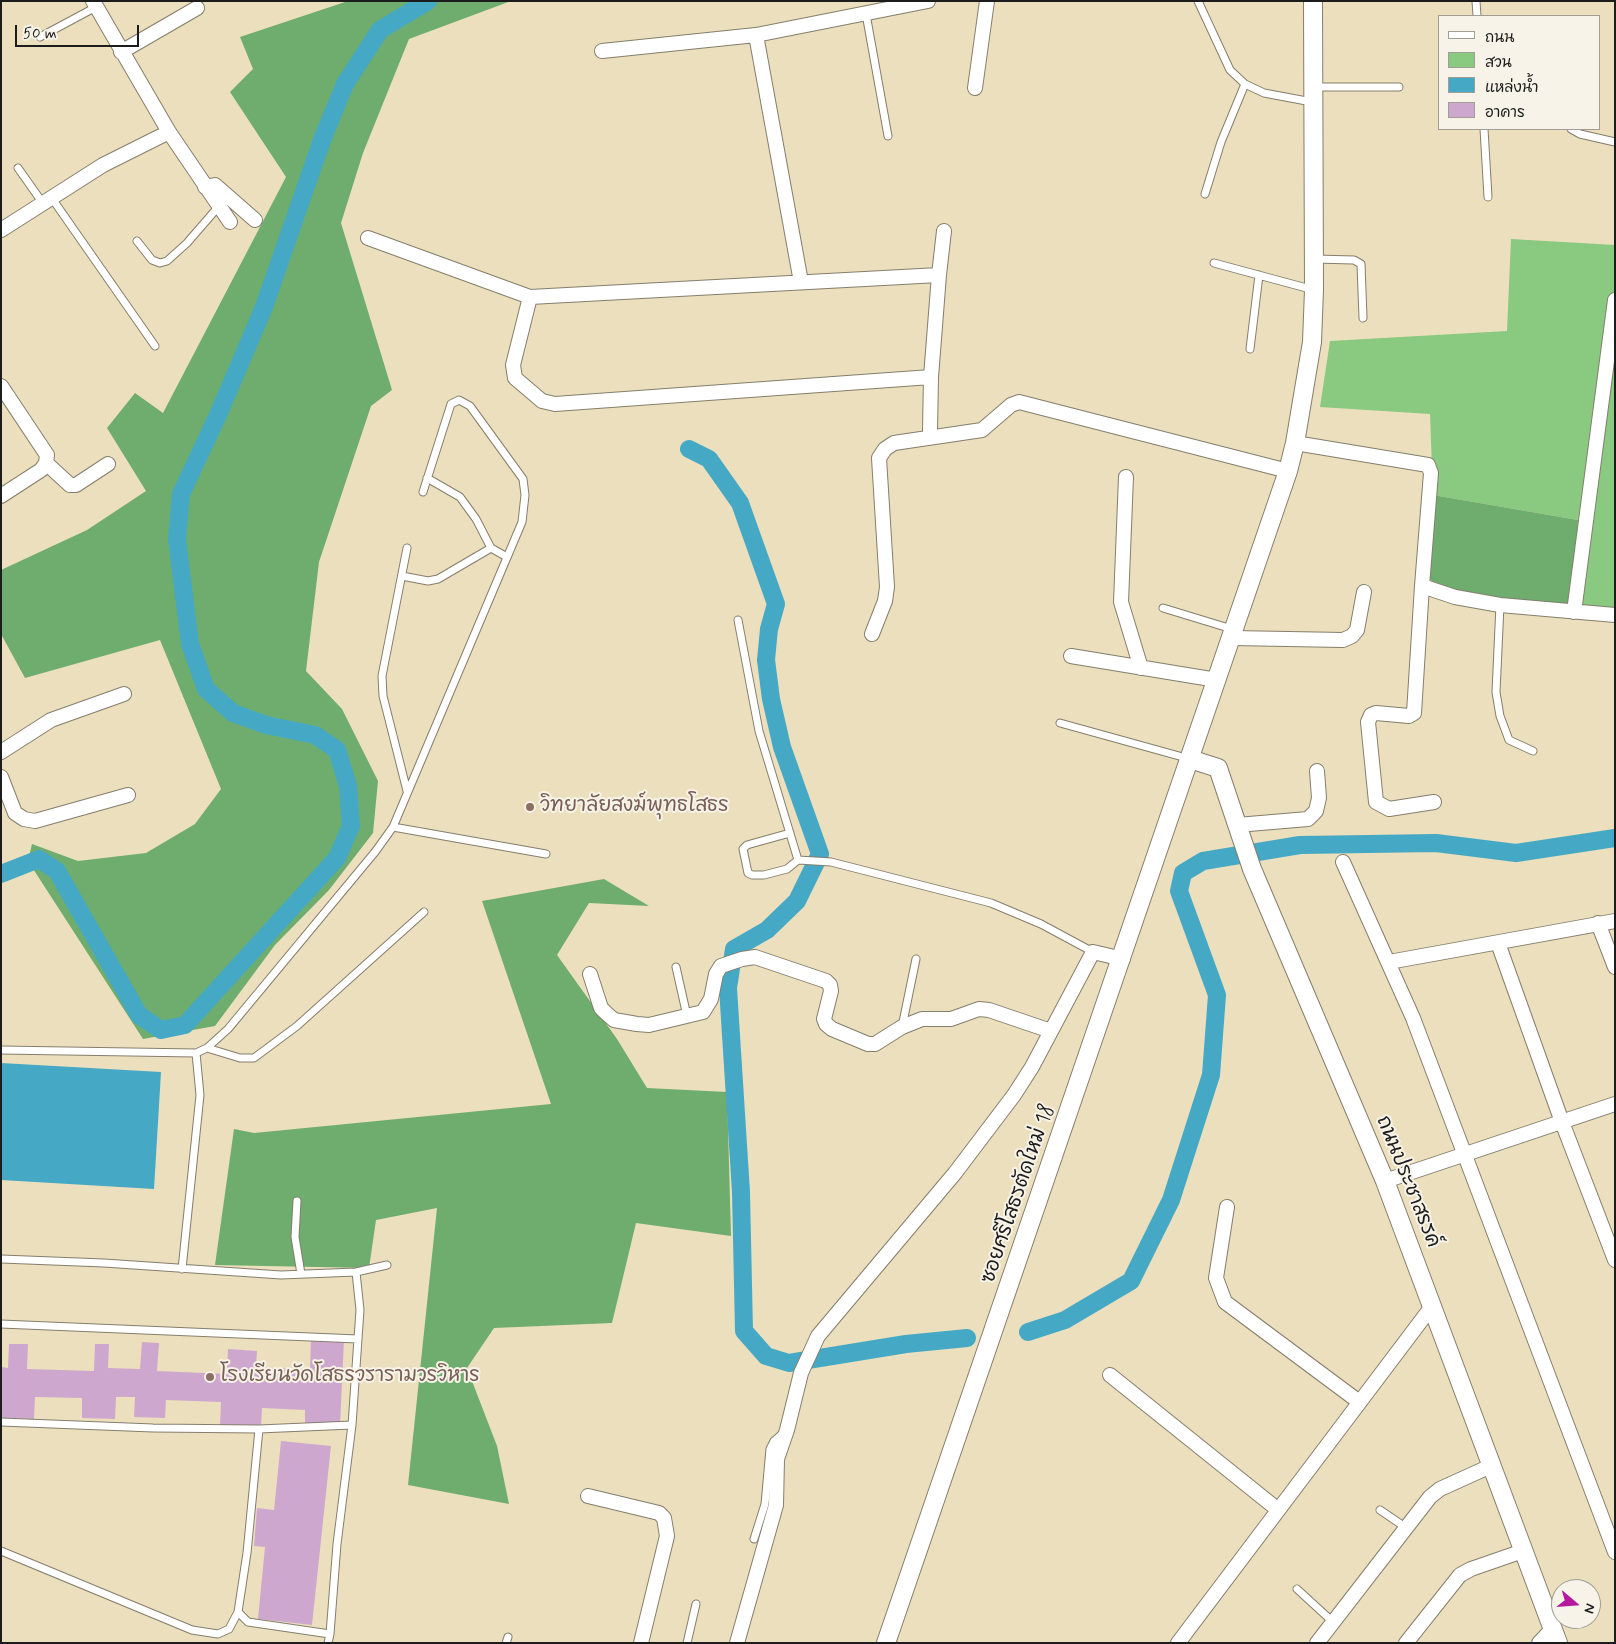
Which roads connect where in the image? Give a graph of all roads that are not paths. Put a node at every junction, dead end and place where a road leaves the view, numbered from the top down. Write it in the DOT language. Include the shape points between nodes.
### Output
graph roads {
  1 [pos="928,1"];
  2 [pos="987,1"];
  3 [pos="1198,1"];
  4 [pos="1313,1"];
  5 [pos="1476,1"];
  6 [pos="95,4"];
  7 [pos="197,8"];
  8 [pos="866,14"];
  9 [pos="1477,15"];
  10 [pos="756,35"];
  11 [pos="40,37"];
  12 [pos="602,51"];
  13 [pos="121,52"];
  14 [pos="1245,84"];
  15 [pos="1399,87"];
  16 [pos="976,88"];
  17 [pos="1312,95"];
  18 [pos="1484,130"];
  19 [pos="1573,130"];
  20 [pos="169,132"];
  21 [pos="888,136"];
  22 [pos="1615,142"];
  23 [pos="18,168"];
  24 [pos="205,187"];
  25 [pos="1205,194"];
  26 [pos="1488,197"];
  27 [pos="47,199"];
  28 [pos="219,206"];
  29 [pos="255,220"];
  30 [pos="230,222"];
  31 [pos="1,230"];
  32 [pos="944,231"];
  33 [pos="368,238"];
  34 [pos="138,241"];
  35 [pos="1314,259"];
  36 [pos="1214,263"];
  37 [pos="939,275"];
  38 [pos="1259,275"];
  39 [pos="801,282"];
  40 [pos="1314,290"];
  41 [pos="530,297"];
  42 [pos="1615,300"];
  43 [pos="1363,318"];
  44 [pos="155,346"];
  45 [pos="1250,349"];
  46 [pos="931,377"];
  47 [pos="1,386"];
  48 [pos="930,431"];
  49 [pos="1296,443"];
  50 [pos="46,463"];
  51 [pos="108,464"];
  52 [pos="1288,471"];
  53 [pos="1126,477"];
  54 [pos="427,478"];
  55 [pos="423,492"];
  56 [pos="1,496"];
  57 [pos="408,548"];
  58 [pos="490,548"];
  59 [pos="507,557"];
  60 [pos="402,576"];
  61 [pos="1422,586"];
  62 [pos="1364,592"];
  63 [pos="1500,605"];
  64 [pos="1163,608"];
  65 [pos="1574,612"];
  66 [pos="1615,615"];
  67 [pos="738,620"];
  68 [pos="872,634"];
  69 [pos="1233,634"];
  70 [pos="1071,656"];
  71 [pos="1141,668"];
  72 [pos="1217,680"];
  73 [pos="124,694"];
  74 [pos="1060,723"];
  75 [pos="1533,751"];
  76 [pos="1,752"];
  77 [pos="1190,759"];
  78 [pos="1316,771"];
  79 [pos="1,777"];
  80 [pos="407,791"];
  81 [pos="128,795"];
  82 [pos="1434,802"];
  83 [pos="393,828"];
  84 [pos="1238,830"];
  85 [pos="790,833"];
  86 [pos="546,854"];
  87 [pos="798,860"];
  88 [pos="1343,862"];
  89 [pos="424,912"];
  90 [pos="1615,921"];
  91 [pos="1598,924"];
  92 [pos="1498,943"];
  93 [pos="1092,952"];
  94 [pos="916,959"];
  95 [pos="1123,959"];
  96 [pos="1389,962"];
  97 [pos="676,967"];
  98 [pos="1615,967"];
  99 [pos="590,974"];
  100 [pos="687,1016"];
  101 [pos="902,1026"];
  102 [pos="1051,1031"];
  103 [pos="207,1048"];
  104 [pos="1,1050"];
  105 [pos="196,1053"];
  106 [pos="1615,1104"];
  107 [pos="1562,1122"];
  108 [pos="1465,1155"];
  109 [pos="1385,1180"];
  110 [pos="297,1201"];
  111 [pos="1227,1207"];
  112 [pos="1,1259"];
  113 [pos="1615,1260"];
  114 [pos="387,1265"];
  115 [pos="182,1269"];
  116 [pos="356,1272"];
  117 [pos="301,1274"];
  118 [pos="1433,1305"];
  119 [pos="1,1324"];
  120 [pos="358,1338"];
  121 [pos="1110,1375"];
  122 [pos="1358,1401"];
  123 [pos="1,1422"];
  124 [pos="352,1425"];
  125 [pos="259,1429"];
  126 [pos="787,1430"];
  127 [pos="1493,1465"];
  128 [pos="588,1496"];
  129 [pos="1277,1509"];
  130 [pos="1380,1510"];
  131 [pos="1405,1527"];
  132 [pos="1612,1532"];
  133 [pos="754,1539"];
  134 [pos="1,1551"];
  135 [pos="1524,1551"];
  136 [pos="1615,1552"];
  137 [pos="1297,1589"];
  138 [pos="696,1604"];
  139 [pos="238,1612"];
  140 [pos="1333,1622"];
  141 [pos="330,1634"];
  142 [pos="1555,1635"];
  143 [pos="328,1643"];
  144 [pos="642,1643"];
  145 [pos="687,1643"];
  146 [pos="737,1643"];
  147 [pos="886,1643"];
  148 [pos="1178,1643"];
  149 [pos="1317,1643"];
  150 [pos="1406,1643"];
  151 [pos="1539,1643"];
  1 -- 8 [label="street"];
  2 -- 16 [label="street"];
  3 -- 14 [label="lane" via="1230,70"];
  4 -- 17 [label="street, ซอยศรีโสธรตัดใหม่ 18"];
  5 -- 9 [label="lane"];
  6 -- 11 [label="lane"];
  6 -- 13 [label="street"];
  7 -- 13 [label="street"];
  8 -- 10 [label="street"];
  8 -- 21 [label="lane"];
  10 -- 12 [label="street"];
  10 -- 39 [label="street"];
  13 -- 20 [label="street"];
  14 -- 17 [label="lane" via="1264,93"];
  14 -- 25 [label="lane" via="1221,142"];
  15 -- 17 [label="lane"];
  17 -- 35 [label="street, ซอยศรีโสธรตัดใหม่ 18"];
  18 -- 26 [label="lane"];
  19 -- 22 [label="lane"];
  20 -- 24 [label="street"];
  20 -- 27 [label="street" via="103,165"];
  23 -- 27 [label="lane"];
  24 -- 28 [label="street"];
  24 -- 29 [label="street" via="215,185"];
  27 -- 31 [label="street"];
  27 -- 44 [label="lane"];
  28 -- 30 [label="street"];
  28 -- 34 [label="lane" via="167,261 152,260"];
  32 -- 37 [label="street"];
  33 -- 41 [label="street"];
  35 -- 40 [label="street, ซอยศรีโสธรตัดใหม่ 18"];
  35 -- 43 [label="lane" via="1354,260 1361,264"];
  36 -- 38 [label="lane"];
  37 -- 39 [label="street"];
  37 -- 46 [label="street"];
  38 -- 40 [label="lane"];
  38 -- 45 [label="lane"];
  39 -- 41 [label="street"];
  40 -- 49 [label="street, ซอยศรีโสธรตัดใหม่ 18" via="1312,342"];
  41 -- 46 [label="street" via="513,365 515,378 542,401 555,404"];
  42 -- 65 [label="street"];
  46 -- 48 [label="street"];
  47 -- 50 [label="street" via="47,455"];
  49 -- 52 [label="street, ซอยศรีโสธรตัดใหม่ 18"];
  49 -- 61 [label="street" via="1428,465 1431,474"];
  50 -- 51 [label="street" via="70,485 76,485"];
  50 -- 56 [label="street" via="41,470"];
  52 -- 68 [label="street" via="1019,402 982,430 894,443 879,458 887,587"];
  52 -- 69 [label="street, ซอยศรีโสธรตัดใหม่ 18"];
  53 -- 71 [label="street" via="1121,602"];
  54 -- 55 [label="lane"];
  54 -- 58 [label="lane" via="460,497 476,519"];
  54 -- 59 [label="lane" via="451,404 459,400 470,406 523,479 522,522"];
  57 -- 60 [label="lane"];
  58 -- 59 [label="lane"];
  58 -- 60 [label="lane" via="438,579 428,581"];
  59 -- 80 [label="lane"];
  60 -- 80 [label="lane" via="382,676 383,696"];
  61 -- 63 [label="street"];
  61 -- 82 [label="street" via="1414,713 1409,716 1376,713 1368,722 1376,802 1390,809"];
  62 -- 69 [label="street" via="1357,630 1344,640"];
  63 -- 65 [label="street"];
  63 -- 75 [label="lane" via="1496,692 1500,716 1510,740"];
  64 -- 69 [label="lane"];
  65 -- 66 [label="street"];
  67 -- 85 [label="lane" via="759,731"];
  69 -- 72 [label="street, ซอยศรีโสธรตัดใหม่ 18"];
  70 -- 71 [label="street"];
  71 -- 72 [label="street"];
  72 -- 77 [label="street, ซอยศรีโสธรตัดใหม่ 18"];
  73 -- 76 [label="street" via="51,720"];
  74 -- 77 [label="lane"];
  77 -- 84 [label="street, ถนนประชาสรรค์" via="1218,768"];
  77 -- 95 [label="street, ซอยศรีโสธรตัดใหม่ 18"];
  78 -- 84 [label="street" via="1319,798 1316,811 1308,819"];
  79 -- 81 [label="street" via="15,813 35,821"];
  80 -- 83 [label="lane"];
  83 -- 86 [label="lane"];
  83 -- 103 [label="lane" via="228,1028"];
  84 -- 109 [label="street, ถนนประชาสรรค์"];
  85 -- 87 [label="lane"];
  85 -- 87 [label="lane" via="747,845 743,849 748,873 755,876 772,873 787,869"];
  87 -- 93 [label="lane" via="830,862 991,903 1041,924"];
  88 -- 96 [label="street"];
  89 -- 103 [label="lane" via="297,1026 254,1058"];
  90 -- 91 [label="street"];
  91 -- 92 [label="street"];
  91 -- 98 [label="street"];
  92 -- 96 [label="street"];
  92 -- 107 [label="street"];
  93 -- 95 [label="street"];
  93 -- 102 [label="street"];
  94 -- 101 [label="lane"];
  95 -- 147 [label="street, ซอยศรีโสธรตัดใหม่ 18"];
  96 -- 108 [label="street"];
  97 -- 100 [label="lane"];
  99 -- 100 [label="street" via="602,1008 614,1020 649,1025"];
  100 -- 101 [label="street" via="703,1012 708,1007 718,970 742,959 762,958 830,985 824,1019 832,1030 868,1044 881,1041"];
  101 -- 102 [label="street" via="922,1020 950,1019 979,1009"];
  102 -- 126 [label="street" via="1023,1081 987,1132 818,1336 801,1373"];
  103 -- 105 [label="lane"];
  104 -- 105 [label="lane"];
  105 -- 115 [label="lane" via="200,1095"];
  106 -- 107 [label="street"];
  107 -- 108 [label="street"];
  107 -- 113 [label="street"];
  108 -- 109 [label="street"];
  108 -- 132 [label="street"];
  109 -- 118 [label="street, ถนนประชาสรรค์"];
  110 -- 117 [label="lane" via="295,1237"];
  111 -- 122 [label="street" via="1216,1278 1224,1302"];
  112 -- 115 [label="lane"];
  114 -- 116 [label="lane"];
  115 -- 117 [label="lane"];
  116 -- 117 [label="lane"];
  116 -- 120 [label="lane" via="360,1310"];
  118 -- 122 [label="street"];
  118 -- 127 [label="street, ถนนประชาสรรค์"];
  119 -- 120 [label="lane"];
  120 -- 124 [label="lane"];
  121 -- 129 [label="street"];
  122 -- 129 [label="street"];
  123 -- 125 [label="lane"];
  124 -- 125 [label="lane"];
  124 -- 141 [label="lane"];
  125 -- 139 [label="lane"];
  126 -- 133 [label="lane" via="770,1449 765,1504"];
  126 -- 146 [label="street" via="777,1459 776,1505"];
  127 -- 131 [label="street" via="1440,1489"];
  127 -- 135 [label="street, ถนนประชาสรรค์"];
  128 -- 144 [label="street" via="659,1513 664,1518 667,1536"];
  129 -- 148 [label="street"];
  130 -- 131 [label="lane"];
  131 -- 140 [label="street"];
  132 -- 136 [label="street"];
  134 -- 139 [label="lane" via="192,1630 218,1634 229,1629"];
  135 -- 142 [label="street, ถนนประชาสรรค์"];
  135 -- 150 [label="street" via="1470,1568 1460,1575"];
  137 -- 140 [label="lane"];
  138 -- 145 [label="lane"];
  139 -- 141 [label="lane" via="248,1622"];
  140 -- 149 [label="street"];
  141 -- 143 [label="lane"];
  142 -- 151 [label="street"];
}
